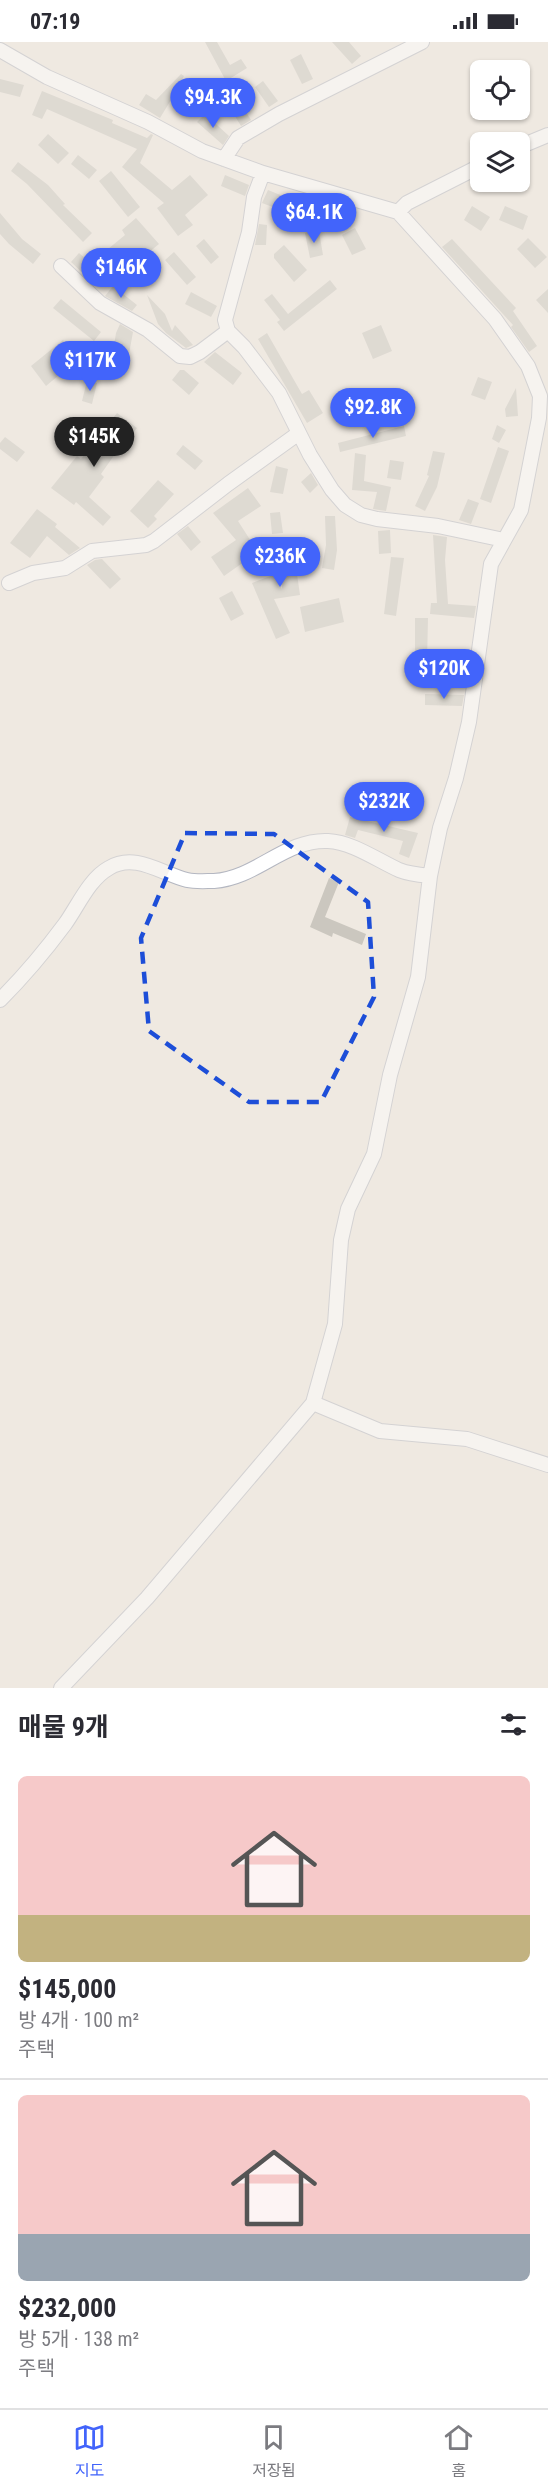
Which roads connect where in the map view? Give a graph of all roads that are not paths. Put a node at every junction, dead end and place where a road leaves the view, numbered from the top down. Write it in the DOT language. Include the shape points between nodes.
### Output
graph roads {
  1 [pos="422,42"];
  2 [pos="0,50"];
  3 [pos="548,135"];
  4 [pos="530,142"];
  5 [pos="224,159"];
  6 [pos="470,171"];
  7 [pos="263,173"];
  8 [pos="398,212"];
  9 [pos="61,266"];
  10 [pos="228,331"];
  11 [pos="299,433"];
  12 [pos="504,540"];
  13 [pos="9,583"];
  14 [pos="430,876"];
  15 [pos="0,1000"];
  16 [pos="313,1403"];
  17 [pos="548,1465"];
  18 [pos="61,1688"];
  1 -- 5 [label="street" via="238,138"];
  2 -- 5 [label="street" via="47,77"];
  3 -- 4 [label="street"];
  5 -- 7 [label="street"];
  6 -- 8 [label="street"];
  7 -- 8 [label="street"];
  7 -- 10 [label="street" via="225,320"];
  8 -- 12 [label="street" via="495,319 528,366 540,396 521,510"];
  9 -- 10 [label="street" via="100,303 148,330 180,356 200,352"];
  10 -- 11 [label="street" via="279,393"];
  11 -- 12 [label="street" via="332,490 345,505 361,514"];
  11 -- 13 [label="street" via="154,541 92,551 65,568 33,573"];
  12 -- 14 [label="street" via="491,564 469,722"];
  14 -- 15 [label="street" via="403,871 331,841 296,845 252,870 218,881 187,880 140,863 117,864 98,878 54,939"];
  14 -- 16 [label="street" via="418,977 390,1075 374,1154 348,1209 341,1240 335,1324"];
  16 -- 17 [label="street" via="380,1431 467,1439"];
  16 -- 18 [label="street" via="147,1598"];
}
